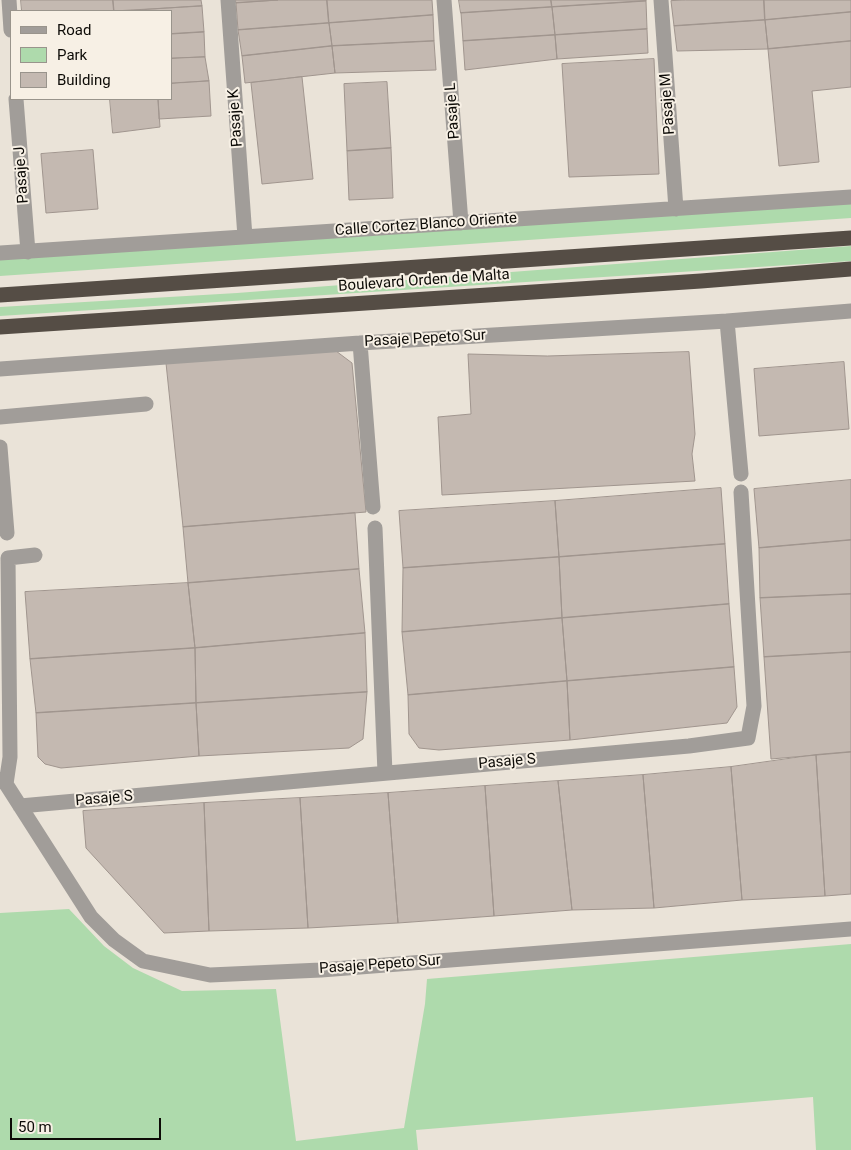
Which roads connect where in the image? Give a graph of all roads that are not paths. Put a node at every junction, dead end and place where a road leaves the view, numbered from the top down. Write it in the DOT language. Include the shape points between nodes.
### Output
graph roads {
  1 [pos="9,0"];
  2 [pos="228,0"];
  3 [pos="444,0"];
  4 [pos="661,0"];
  5 [pos="10,15"];
  6 [pos="16,100"];
  7 [pos="851,196"];
  8 [pos="676,209"];
  9 [pos="461,223"];
  10 [pos="245,237"];
  11 [pos="851,238"];
  12 [pos="28,252"];
  13 [pos="0,254"];
  14 [pos="851,269"];
  15 [pos="0,295"];
  16 [pos="851,312"];
  17 [pos="727,321"];
  18 [pos="0,327"];
  19 [pos="360,343"];
  20 [pos="0,369"];
  21 [pos="146,404"];
  22 [pos="0,417"];
  23 [pos="0,447"];
  24 [pos="741,474"];
  25 [pos="741,492"];
  26 [pos="373,507"];
  27 [pos="376,528"];
  28 [pos="7,533"];
  29 [pos="36,555"];
  30 [pos="4,558"];
  31 [pos="385,773"];
  32 [pos="3,782"];
  33 [pos="20,806"];
  34 [pos="851,929"];
  1 -- 5 [label="street"];
  2 -- 10 [label="street, Pasaje K"];
  3 -- 9 [label="street, Pasaje L"];
  4 -- 8 [label="street, Pasaje M"];
  6 -- 12 [label="street, Pasaje J"];
  7 -- 8 [label="street, Calle Cortez Blanco Oriente"];
  8 -- 9 [label="street, Calle Cortez Blanco Oriente"];
  9 -- 10 [label="street, Calle Cortez Blanco Oriente"];
  10 -- 12 [label="street, Calle Cortez Blanco Oriente"];
  11 -- 15 [label="highway, Boulevard Orden de Malta"];
  12 -- 13 [label="street, Calle Cortez Blanco Oriente"];
  14 -- 18 [label="highway, Boulevard Orden de Malta"];
  16 -- 17 [label="street, Pasaje Pepeto Sur"];
  17 -- 19 [label="street, Pasaje Pepeto Sur"];
  17 -- 24 [label="street"];
  19 -- 20 [label="street, Pasaje Pepeto Sur"];
  19 -- 26 [label="street"];
  21 -- 22 [label="street"];
  23 -- 28 [label="street"];
  25 -- 31 [label="street, Pasaje S" via="754,706 748,738"];
  27 -- 31 [label="street"];
  29 -- 30 [label="street"];
  30 -- 32 [label="street" via="10,757"];
  31 -- 33 [label="street, Pasaje S"];
  32 -- 33 [label="street, Pasaje Pepeto Sur"];
  33 -- 34 [label="street, Pasaje Pepeto Sur" via="91,917 114,940 144,962 210,975 320,970"];
}
